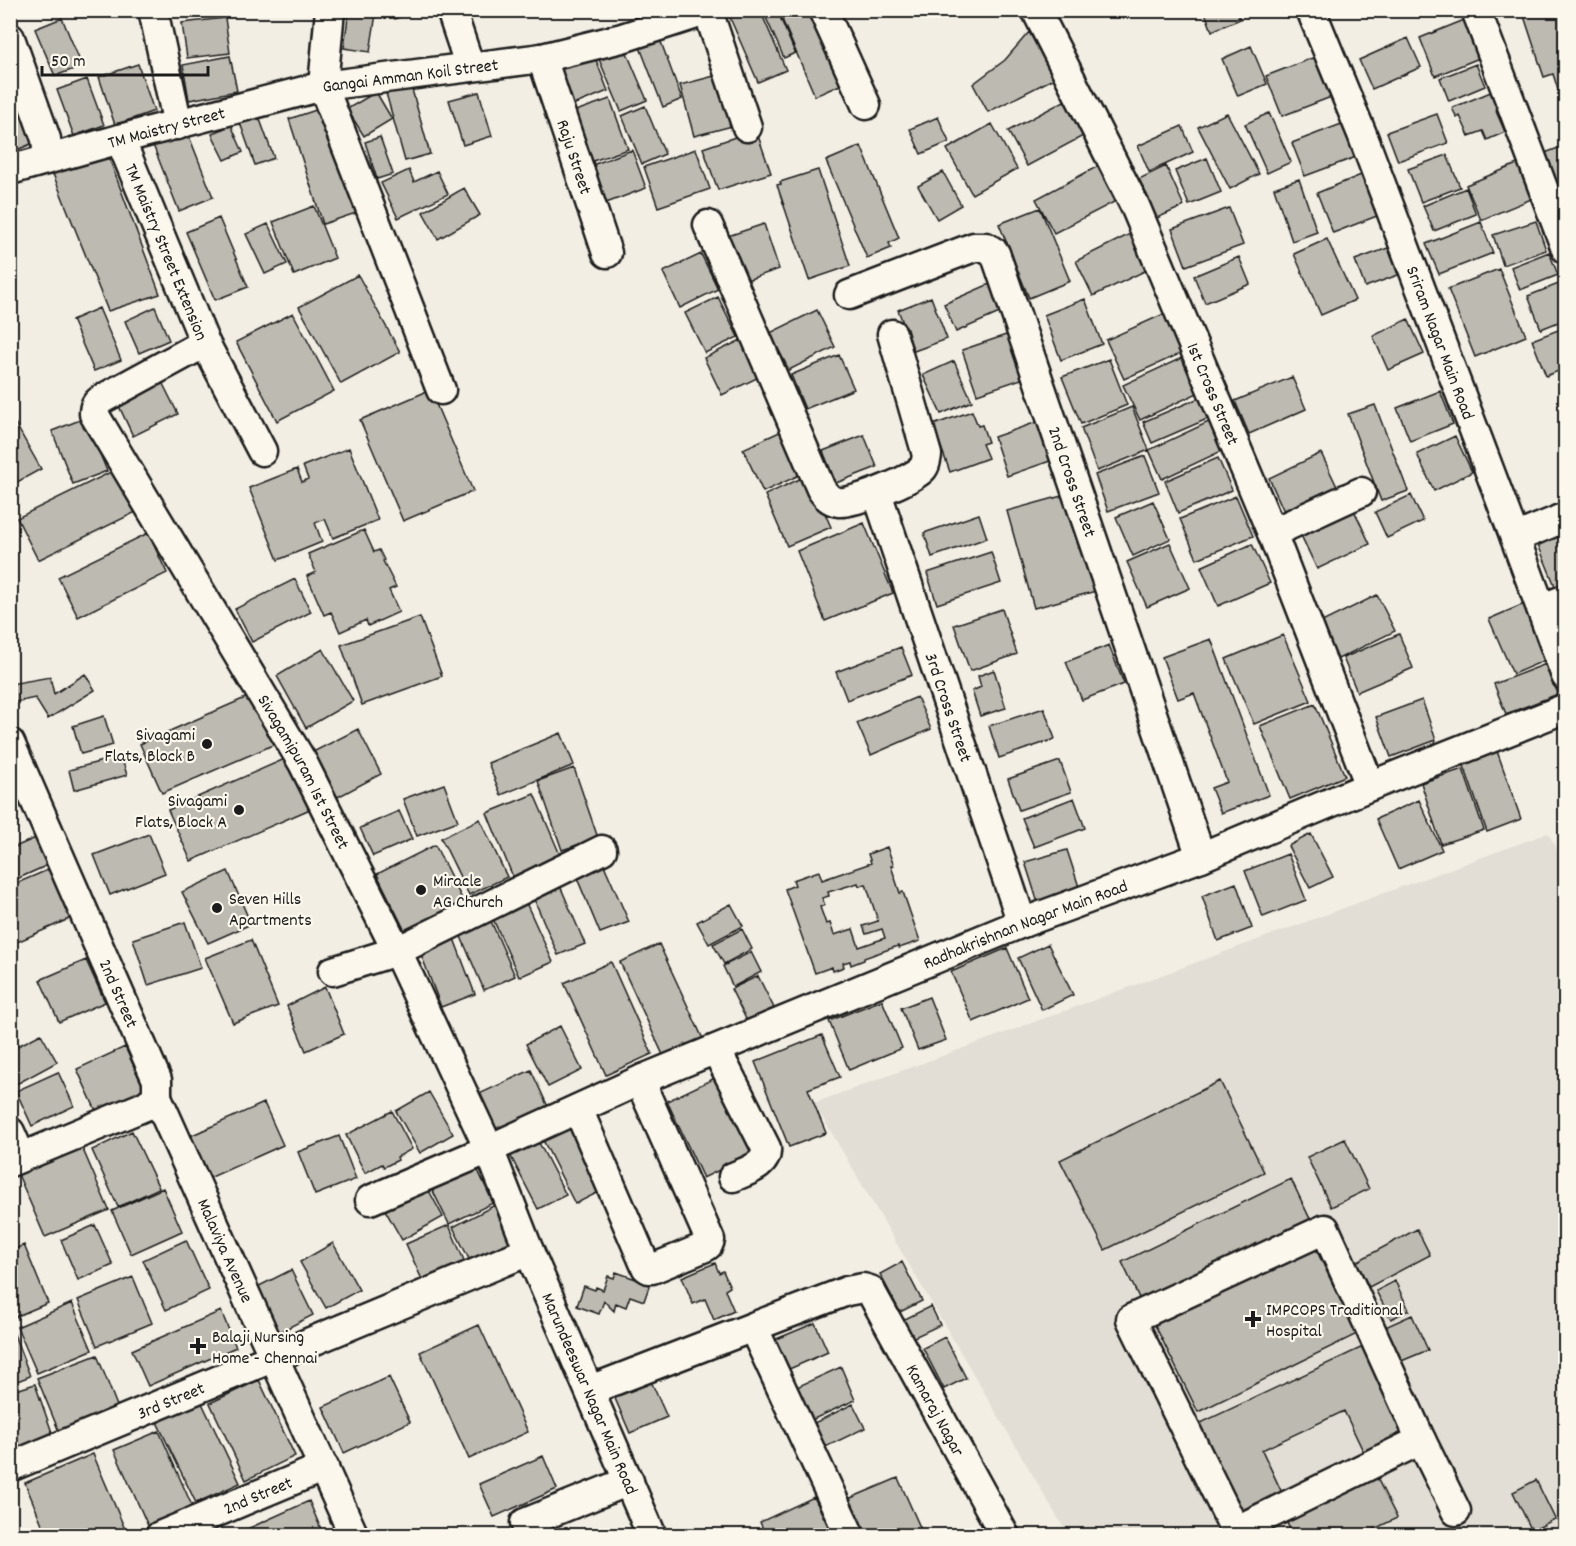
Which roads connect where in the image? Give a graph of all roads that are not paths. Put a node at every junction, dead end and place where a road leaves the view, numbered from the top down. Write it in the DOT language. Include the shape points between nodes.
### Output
graph roads {
  1 [pos="153,10"];
  2 [pos="330,10"];
  3 [pos="451,10"];
  4 [pos="823,10"];
  5 [pos="1036,10"];
  6 [pos="1311,10"];
  7 [pos="1476,10"];
  8 [pos="708,11"];
  9 [pos="10,38"];
  10 [pos="542,58"];
  11 [pos="470,67"];
  12 [pos="323,87"];
  13 [pos="866,105"];
  14 [pos="178,125"];
  15 [pos="747,127"];
  16 [pos="120,139"];
  17 [pos="48,159"];
  18 [pos="10,170"];
  19 [pos="708,225"];
  20 [pos="1566,249"];
  21 [pos="607,253"];
  22 [pos="849,295"];
  23 [pos="892,334"];
  24 [pos="205,343"];
  25 [pos="441,390"];
  26 [pos="94,408"];
  27 [pos="262,451"];
  28 [pos="1361,492"];
  29 [pos="877,493"];
  30 [pos="1566,517"];
  31 [pos="1272,533"];
  32 [pos="1515,538"];
  33 [pos="1554,604"];
  34 [pos="1566,676"];
  35 [pos="1566,708"];
  36 [pos="10,743"];
  37 [pos="1370,786"];
  38 [pos="602,850"];
  39 [pos="1201,857"];
  40 [pos="1022,923"];
  41 [pos="397,951"];
  42 [pos="333,971"];
  43 [pos="717,1048"];
  44 [pos="643,1079"];
  45 [pos="157,1097"];
  46 [pos="578,1109"];
  47 [pos="489,1149"];
  48 [pos="14,1151"];
  49 [pos="733,1178"];
  50 [pos="370,1200"];
  51 [pos="530,1251"];
  52 [pos="753,1327"];
  53 [pos="275,1358"];
  54 [pos="590,1390"];
  55 [pos="1421,1440"];
  56 [pos="10,1467"];
  57 [pos="324,1467"];
  58 [pos="629,1481"];
  59 [pos="1456,1511"];
  60 [pos="525,1524"];
  61 [pos="1236,1533"];
  62 [pos="651,1535"];
  63 [pos="160,1536"];
  64 [pos="354,1536"];
  65 [pos="850,1536"];
  66 [pos="1005,1536"];
  1 -- 14 [label="street"];
  2 -- 12 [label="street"];
  3 -- 11 [label="street"];
  4 -- 13 [label="street"];
  5 -- 31 [label="street, 1st Cross Street" via="1135,206"];
  6 -- 32 [label="street, Sriram Nagar Main Road"];
  7 -- 20 [label="street"];
  8 -- 10 [label="street, Gangai Amman Koil Street"];
  8 -- 15 [label="street"];
  9 -- 17 [label="street" via="46,140"];
  10 -- 11 [label="street, Gangai Amman Koil Street"];
  10 -- 21 [label="street, Raju Street"];
  11 -- 12 [label="street, Gangai Amman Koil Street"];
  12 -- 14 [label="street, TM Maistry Street"];
  12 -- 25 [label="street, Gangai Amman Koil Street"];
  14 -- 16 [label="street, TM Maistry Street"];
  16 -- 17 [label="street, TM Maistry Street"];
  16 -- 24 [label="street, TM Maistry Street Extension"];
  17 -- 18 [label="street, TM Maistry Street"];
  19 -- 29 [label="street" via="821,489 831,500 845,503"];
  22 -- 39 [label="street, 2nd Cross Street" via="974,247 986,247 995,253"];
  23 -- 29 [label="street" via="927,455 918,473"];
  24 -- 26 [label="street, TM Maistry Street Extension" via="102,399"];
  24 -- 27 [label="street"];
  26 -- 41 [label="street, Sivagamipuram 1st Street" via="96,420 303,763"];
  28 -- 31 [label="street"];
  29 -- 40 [label="street, 3rd Cross Street"];
  30 -- 32 [label="street"];
  31 -- 37 [label="street, 1st Cross Street"];
  32 -- 33 [label="street, Sriram Nagar Main Road"];
  33 -- 34 [label="street, Sriram Nagar Main Road"];
  35 -- 37 [label="street, Radhakrishnan Nagar Main Road"];
  36 -- 45 [label="street, 2nd Street" via="157,1080"];
  37 -- 39 [label="street, Radhakrishnan Nagar Main Road"];
  38 -- 41 [label="street"];
  39 -- 40 [label="street, Radhakrishnan Nagar Main Road"];
  40 -- 43 [label="street, Radhakrishnan Nagar Main Road"];
  41 -- 42 [label="street"];
  41 -- 47 [label="street, Sivagamipuram 1st Street"];
  43 -- 44 [label="street, Radhakrishnan Nagar Main Road"];
  43 -- 49 [label="street" via="767,1154 756,1167"];
  44 -- 46 [label="street, Radhakrishnan Nagar Main Road"];
  44 -- 46 [label="street" via="646,1095 710,1240 705,1247 652,1269 646,1267"];
  45 -- 48 [label="street" via="145,1106"];
  45 -- 53 [label="street, Malaviya Avenue"];
  46 -- 47 [label="street, Radhakrishnan Nagar Main Road"];
  47 -- 50 [label="street, Radhakrishnan Nagar Main Road"];
  47 -- 51 [label="street, Marundeeswar Nagar Main Road"];
  51 -- 53 [label="street, 3rd Street"];
  51 -- 54 [label="street, Marundeeswar Nagar Main Road"];
  52 -- 54 [label="street"];
  52 -- 65 [label="street"];
  52 -- 66 [label="street, Kamaraj Nagar" via="848,1292 870,1290"];
  53 -- 56 [label="street, 3rd Street"];
  53 -- 57 [label="street, Malaviya Avenue"];
  54 -- 58 [label="street, Marundeeswar Nagar Main Road"];
  55 -- 59 [label="street"];
  55 -- 61 [label="street"];
  55 -- 61 [label="street" via="1325,1229 1131,1319"];
  57 -- 63 [label="street, 2nd Street"];
  57 -- 64 [label="street, Malaviya Avenue"];
  58 -- 60 [label="street"];
  58 -- 62 [label="street, Marundeeswar Nagar Main Road"];
}
